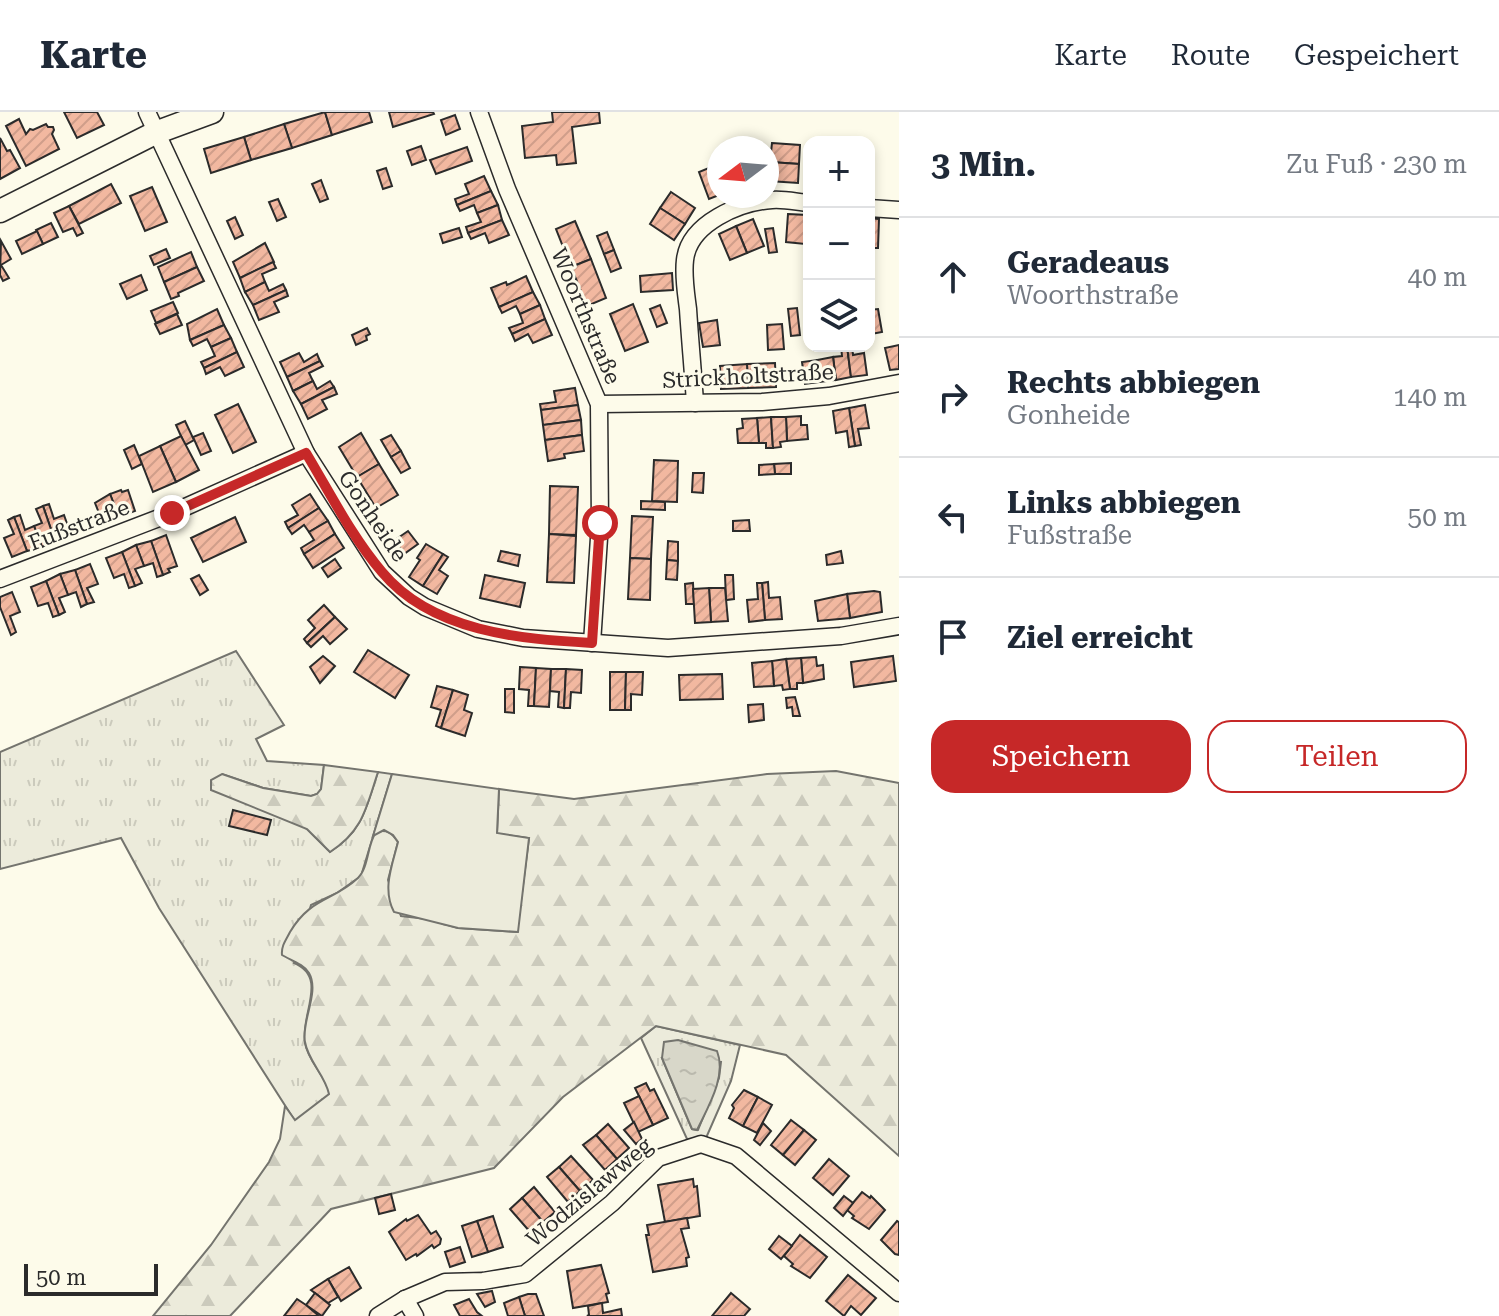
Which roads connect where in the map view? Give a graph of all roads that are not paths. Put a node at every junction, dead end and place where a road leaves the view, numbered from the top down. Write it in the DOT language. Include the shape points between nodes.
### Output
graph roads {
  1 [pos="212,112"];
  2 [pos="479,112"];
  3 [pos="151,122"];
  4 [pos="803,203"];
  5 [pos="875,208"];
  6 [pos="899,210"];
  7 [pos="0,211"];
  8 [pos="899,383"];
  9 [pos="695,403"];
  10 [pos="599,404"];
  11 [pos="306,453"];
  12 [pos="0,579"];
  13 [pos="899,626"];
  14 [pos="585,643"];
  15 [pos="899,1293"];
  16 [pos="405,1299"];
  17 [pos="378,1316"];
  18 [pos="415,1316"];
  1 -- 3 [label="main road"];
  2 -- 10 [label="street, Woorthstraße"];
  3 -- 7 [label="main road"];
  3 -- 11 [label="street, Gonheide"];
  4 -- 9 [label="street" via="771,200 723,214 700,230 692,243 685,256 685,278"];
  5 -- 6 [label="street"];
  8 -- 9 [label="street, Strickholtstraße" via="829,396"];
  9 -- 10 [label="street, Strickholtstraße"];
  10 -- 14 [label="street, Woorthstraße" via="600,523"];
  11 -- 12 [label="street, Fußstraße" via="172,513"];
  11 -- 14 [label="street, Gonheide" via="382,572 409,597 478,629"];
  13 -- 14 [label="street, Gonheide" via="841,636 668,648"];
  15 -- 16 [label="street, Wodzislawweg" via="736,1156 701,1144 658,1158 525,1274 445,1282"];
  16 -- 17 [label="street, Wodzislawweg"];
  16 -- 18 [label="street"];
}
